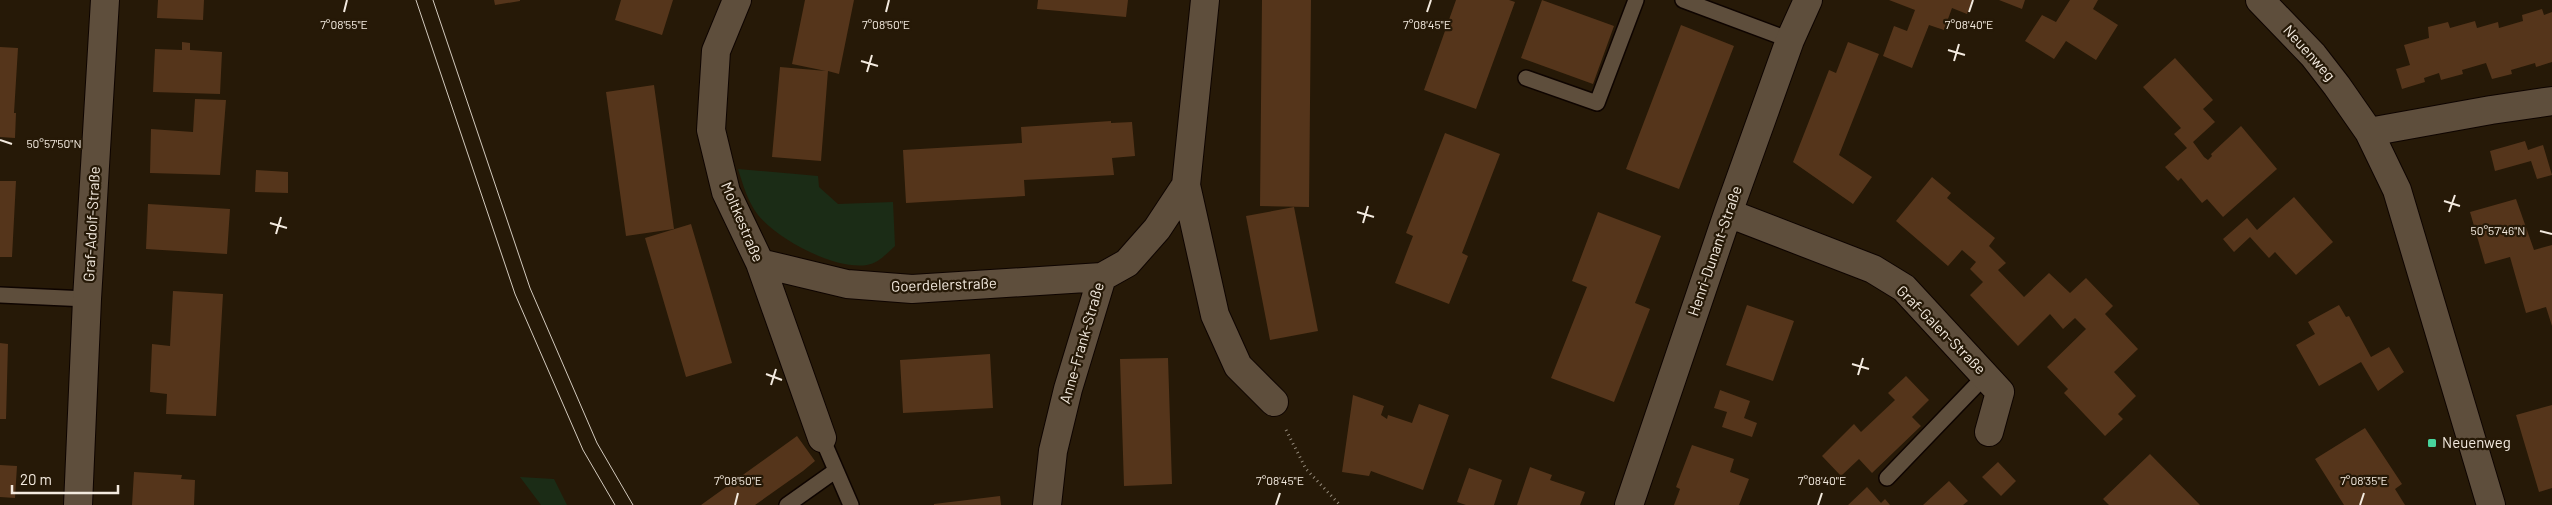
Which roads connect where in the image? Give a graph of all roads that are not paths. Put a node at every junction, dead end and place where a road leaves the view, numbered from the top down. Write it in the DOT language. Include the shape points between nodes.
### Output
graph roads {
  1 [pos="105,0"];
  2 [pos="737,0"];
  3 [pos="1205,0"];
  4 [pos="1636,0"];
  5 [pos="1683,0"];
  6 [pos="1808,0"];
  7 [pos="2260,0"];
  8 [pos="1790,40"];
  9 [pos="1526,78"];
  10 [pos="2552,101"];
  11 [pos="2370,132"];
  12 [pos="1186,185"];
  13 [pos="1728,213"];
  14 [pos="760,263"];
  15 [pos="1102,276"];
  16 [pos="0,295"];
  17 [pos="87,299"];
  18 [pos="1986,375"];
  19 [pos="1274,402"];
  20 [pos="1989,432"];
  21 [pos="822,438"];
  22 [pos="835,471"];
  23 [pos="1887,478"];
  24 [pos="78,505"];
  25 [pos="787,505"];
  26 [pos="851,505"];
  27 [pos="1047,505"];
  28 [pos="1629,505"];
  29 [pos="2491,505"];
  1 -- 17 [label="street, Graf-Adolf-Straße"];
  2 -- 14 [label="street, Moltkestraße" via="716,51 710,130 726,192"];
  3 -- 12 [label="street, Anne-Frank-Straße"];
  4 -- 9 [label="lane" via="1597,103"];
  5 -- 8 [label="lane"];
  6 -- 8 [label="street, Henri-Dunant-Straße"];
  7 -- 11 [label="street, Neuenweg" via="2313,55"];
  8 -- 13 [label="street, Henri-Dunant-Straße"];
  10 -- 11 [label="street"];
  11 -- 29 [label="street, Neuenweg" via="2397,190 2409,226"];
  12 -- 15 [label="street, Anne-Frank-Straße" via="1157,229 1127,263"];
  12 -- 19 [label="street, Anne-Frank-Straße" via="1215,315 1238,366"];
  13 -- 18 [label="street, Graf-Galen-Straße" via="1873,269 1904,288"];
  13 -- 28 [label="street, Henri-Dunant-Straße"];
  14 -- 15 [label="street, Goerdelerstraße" via="847,284 912,289"];
  14 -- 21 [label="street, Moltkestraße"];
  15 -- 27 [label="street, Anne-Frank-Straße" via="1053,451"];
  16 -- 17 [label="lane, Graf-Adolf-Straße"];
  17 -- 24 [label="street, Graf-Adolf-Straße"];
  18 -- 20 [label="street, Graf-Galen-Straße" via="2000,392"];
  18 -- 23 [label="lane"];
  21 -- 22 [label="lane"];
  22 -- 25 [label="lane"];
  22 -- 26 [label="lane"];
}
